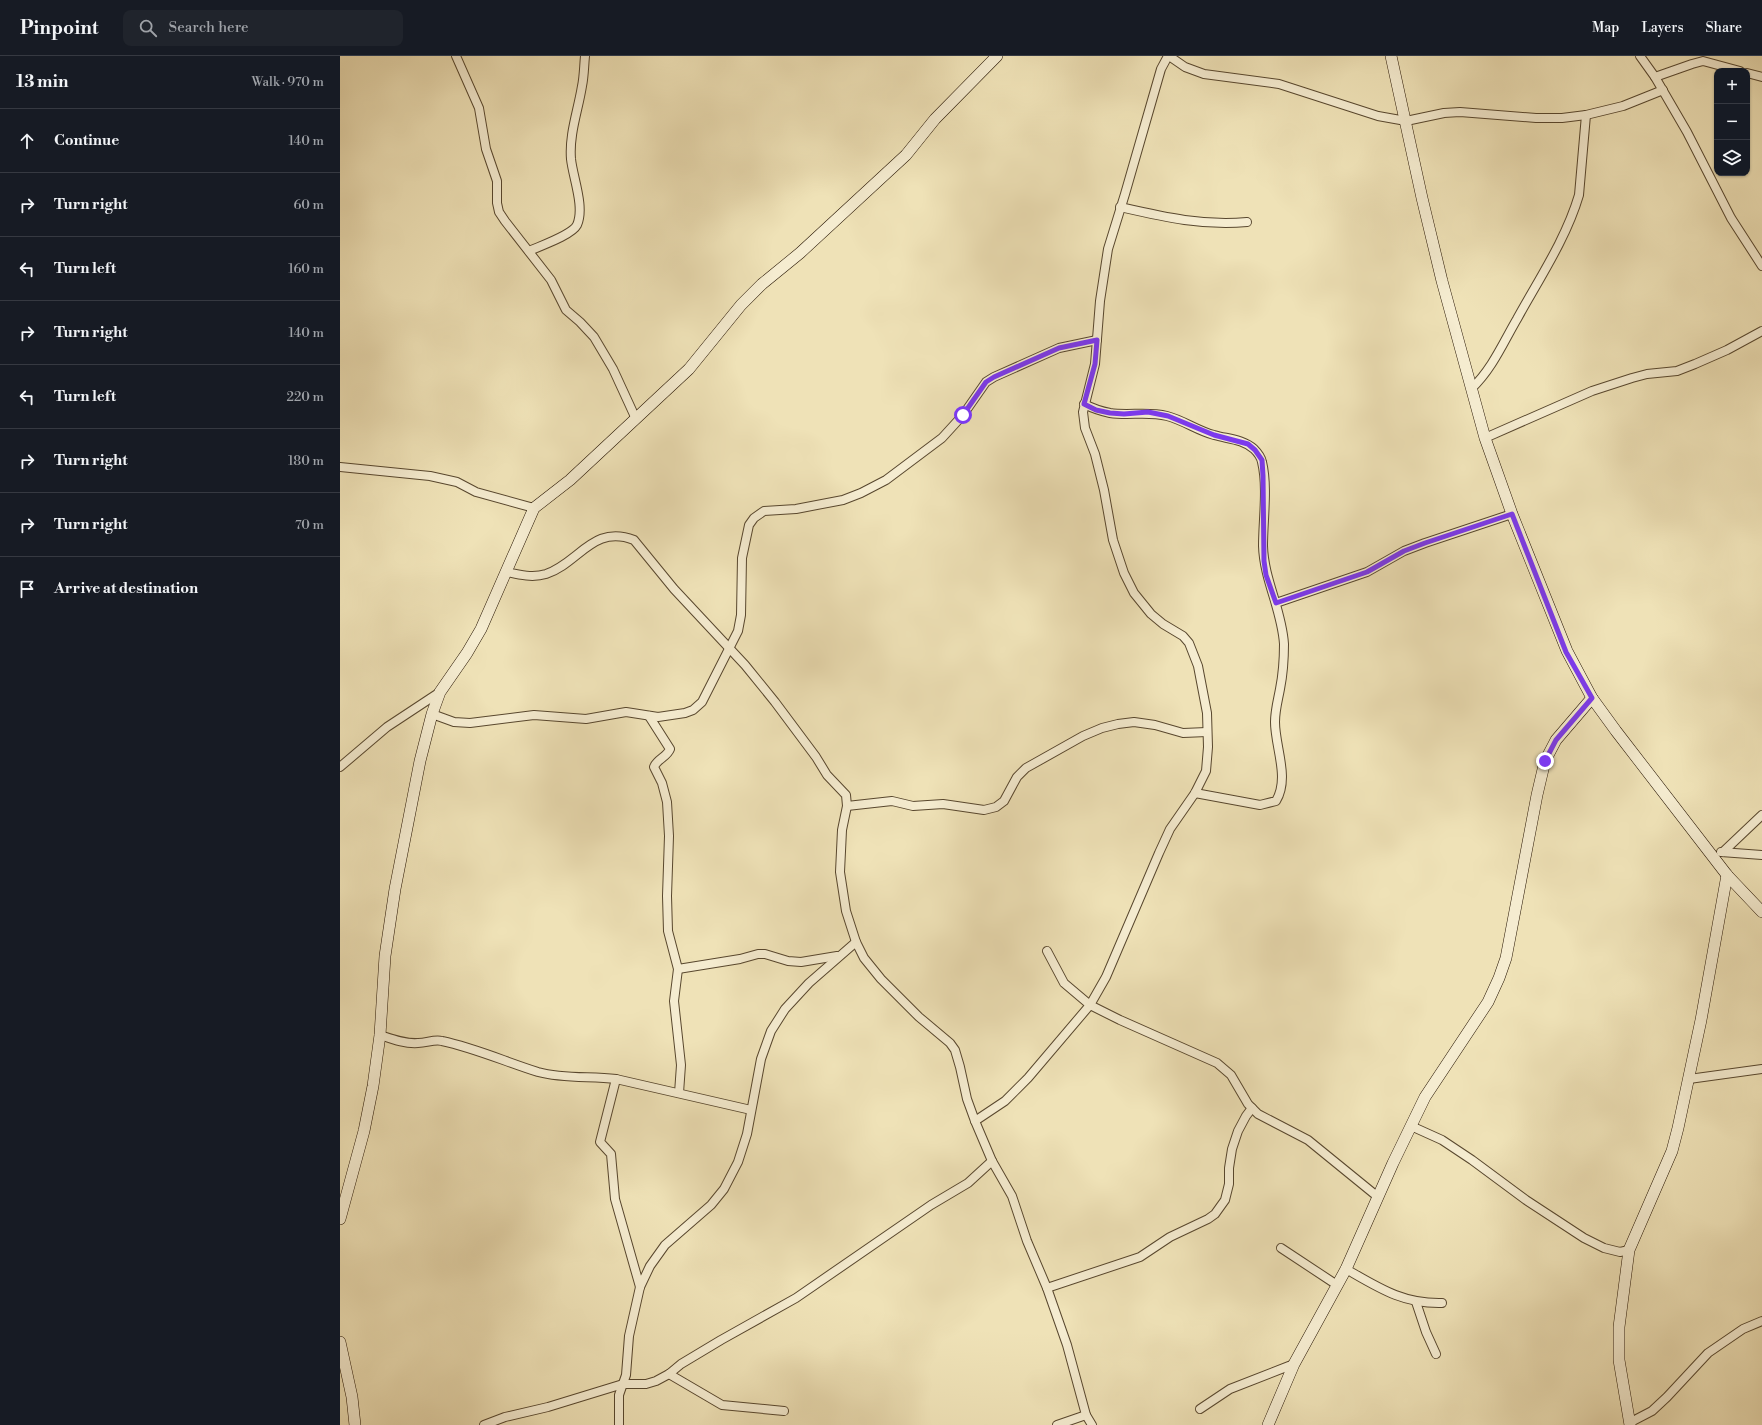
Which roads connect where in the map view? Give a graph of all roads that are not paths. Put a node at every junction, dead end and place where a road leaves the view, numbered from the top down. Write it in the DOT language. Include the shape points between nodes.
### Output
graph roads {
  1 [pos="456,56"];
  2 [pos="585,56"];
  3 [pos="997,56"];
  4 [pos="1168,56"];
  5 [pos="1391,56"];
  6 [pos="1640,56"];
  7 [pos="1729,68"];
  8 [pos="1750,74"];
  9 [pos="1655,77"];
  10 [pos="1762,78"];
  11 [pos="1663,90"];
  12 [pos="1586,115"];
  13 [pos="1406,121"];
  14 [pos="1120,207"];
  15 [pos="1247,222"];
  16 [pos="529,251"];
  17 [pos="1762,266"];
  18 [pos="1762,331"];
  19 [pos="1097,340"];
  20 [pos="1472,388"];
  21 [pos="1084,404"];
  22 [pos="636,418"];
  23 [pos="1485,438"];
  24 [pos="340,467"];
  25 [pos="534,508"];
  26 [pos="1512,514"];
  27 [pos="507,572"];
  28 [pos="1276,603"];
  29 [pos="730,648"];
  30 [pos="440,692"];
  31 [pos="1592,698"];
  32 [pos="432,714"];
  33 [pos="649,716"];
  34 [pos="1207,732"];
  35 [pos="340,767"];
  36 [pos="1195,793"];
  37 [pos="847,806"];
  38 [pos="1762,815"];
  39 [pos="1718,854"];
  40 [pos="1762,855"];
  41 [pos="1727,876"];
  42 [pos="1762,912"];
  43 [pos="856,942"];
  44 [pos="1047,951"];
  45 [pos="839,956"];
  46 [pos="678,969"];
  47 [pos="1090,1005"];
  48 [pos="380,1035"];
  49 [pos="1762,1069"];
  50 [pos="616,1079"];
  51 [pos="1689,1079"];
  52 [pos="679,1093"];
  53 [pos="1252,1108"];
  54 [pos="751,1110"];
  55 [pos="975,1121"];
  56 [pos="1410,1126"];
  57 [pos="992,1160"];
  58 [pos="1378,1197"];
  59 [pos="341,1212"];
  60 [pos="1281,1248"];
  61 [pos="1630,1250"];
  62 [pos="1346,1269"];
  63 [pos="1337,1285"];
  64 [pos="640,1287"];
  65 [pos="1047,1288"];
  66 [pos="1416,1302"];
  67 [pos="1442,1303"];
  68 [pos="1762,1320"];
  69 [pos="340,1342"];
  70 [pos="1436,1354"];
  71 [pos="1294,1364"];
  72 [pos="669,1374"];
  73 [pos="624,1384"];
  74 [pos="1200,1409"];
  75 [pos="784,1411"];
  76 [pos="1086,1415"];
  77 [pos="1630,1424"];
  78 [pos="355,1425"];
  79 [pos="484,1425"];
  80 [pos="619,1425"];
  81 [pos="1057,1425"];
  82 [pos="1092,1425"];
  83 [pos="1268,1425"];
  1 -- 16 [label="street" via="481,118 486,149 497,181 499,212"];
  2 -- 16 [label="street" via="572,132 571,158 579,214 577,226 571,232"];
  3 -- 22 [label="street" via="935,119 906,155 800,253 762,284 741,305 689,369"];
  4 -- 13 [label="street" via="1185,67 1204,74 1279,84 1378,116"];
  4 -- 14 [label="street" via="1161,69"];
  5 -- 13 [label="street"];
  6 -- 9 [label="street"];
  7 -- 9 [label="street" via="1703,61"];
  8 -- 10 [label="street"];
  9 -- 11 [label="street"];
  11 -- 12 [label="street" via="1623,106"];
  11 -- 17 [label="street" via="1688,132 1731,218"];
  12 -- 13 [label="street" via="1536,118 1460,112"];
  12 -- 20 [label="street" via="1576,208 1545,270 1489,368"];
  13 -- 20 [label="street" via="1429,228"];
  14 -- 15 [label="street" via="1208,224"];
  14 -- 19 [label="street" via="1108,249"];
  16 -- 22 [label="street" via="550,280 566,310 594,337 613,369"];
  18 -- 23 [label="street" via="1727,350 1677,371 1647,374 1592,391"];
  19 -- 21 [label="street" via="1095,364"];
  19 -- 29 [label="street" via="1059,348 986,382 963,415 942,438 886,480 861,494 820,505 759,513 750,525 746,537 742,558 741,615 738,631"];
  20 -- 23 [label="street"];
  21 -- 28 [label="street" via="1110,413 1148,412 1168,416 1214,435 1248,444 1255,450 1262,460 1264,561"];
  21 -- 34 [label="street" via="1085,428 1095,454 1113,540 1124,573 1134,593 1151,614 1189,643 1204,691"];
  22 -- 25 [label="street" via="570,480"];
  23 -- 26 [label="street"];
  24 -- 25 [label="street" via="430,476"];
  25 -- 27 [label="street"];
  26 -- 28 [label="street" via="1425,543 1404,551 1367,572"];
  26 -- 31 [label="street" via="1566,652"];
  27 -- 29 [label="street" via="532,576 546,574 559,568 591,543 611,536 624,536 634,540 674,589"];
  27 -- 30 [label="street" via="474,641"];
  28 -- 36 [label="street" via="1284,642 1284,663 1275,720 1282,771 1280,795 1276,801 1260,805"];
  29 -- 33 [label="street" via="702,702 693,710 658,717"];
  29 -- 37 [label="street" via="775,702 827,775 846,795"];
  30 -- 32 [label="street"];
  30 -- 35 [label="street" via="387,727"];
  31 -- 39 [label="street"];
  31 -- 56 [label="street" via="1556,740 1545,761 1506,958 1499,978 1475,1023 1425,1097"];
  32 -- 33 [label="street" via="454,722 470,723 534,715 586,719 626,712"];
  32 -- 48 [label="street" via="420,761 395,889 385,956"];
  33 -- 46 [label="street" via="670,748 668,754 654,767 667,802 668,931"];
  34 -- 36 [label="street" via="1206,771"];
  34 -- 37 [label="street" via="1183,733 1134,722 1102,728 1026,768 1017,777 1004,800 996,807 984,810 943,804 913,806 892,801"];
  36 -- 47 [label="street" via="1167,835 1106,977"];
  37 -- 43 [label="street" via="842,830 840,872 846,911"];
  38 -- 39 [label="street"];
  39 -- 40 [label="street"];
  39 -- 41 [label="street"];
  41 -- 42 [label="street"];
  41 -- 51 [label="street"];
  43 -- 45 [label="street"];
  43 -- 55 [label="street" via="864,958 881,979 919,1017 950,1042 957,1057"];
  44 -- 47 [label="street" via="1064,983"];
  45 -- 46 [label="street" via="801,962 758,954"];
  45 -- 54 [label="street" via="785,1009 771,1031 761,1060"];
  46 -- 52 [label="street" via="674,1001 681,1065"];
  47 -- 53 [label="street" via="1218,1063 1231,1075"];
  47 -- 55 [label="street" via="1028,1078 1005,1101"];
  48 -- 50 [label="street" via="418,1044 440,1041 552,1075"];
  48 -- 59 [label="street" via="364,1131"];
  49 -- 51 [label="street"];
  50 -- 52 [label="street"];
  50 -- 64 [label="street" via="600,1142 611,1154 615,1199"];
  51 -- 61 [label="street" via="1672,1151"];
  52 -- 54 [label="street"];
  53 -- 58 [label="street" via="1270,1121 1308,1140"];
  53 -- 65 [label="street" via="1238,1130 1232,1149 1225,1200 1215,1214 1170,1237 1140,1257"];
  54 -- 64 [label="street" via="738,1162 724,1189 711,1205 665,1245 650,1266"];
  55 -- 57 [label="street"];
  56 -- 58 [label="street"];
  56 -- 61 [label="street" via="1442,1140 1584,1238 1604,1248 1620,1252"];
  57 -- 65 [label="street" via="1012,1196 1027,1242"];
  57 -- 72 [label="street" via="968,1183 931,1205 796,1298 721,1340"];
  58 -- 62 [label="street"];
  60 -- 63 [label="street"];
  61 -- 77 [label="street" via="1620,1314 1618,1360"];
  62 -- 63 [label="street"];
  62 -- 66 [label="street" via="1392,1294"];
  63 -- 71 [label="street"];
  64 -- 73 [label="street" via="628,1336"];
  65 -- 76 [label="street" via="1067,1345"];
  66 -- 67 [label="street"];
  66 -- 70 [label="street"];
  68 -- 77 [label="street" via="1743,1329 1708,1353 1667,1398 1652,1411"];
  69 -- 78 [label="street" via="352,1397"];
  71 -- 74 [label="street" via="1230,1389"];
  71 -- 83 [label="street"];
  72 -- 73 [label="street" via="646,1384"];
  72 -- 75 [label="street" via="722,1405"];
  73 -- 79 [label="street"];
  73 -- 80 [label="street" via="620,1395"];
  76 -- 81 [label="street"];
  76 -- 82 [label="street"];
}
